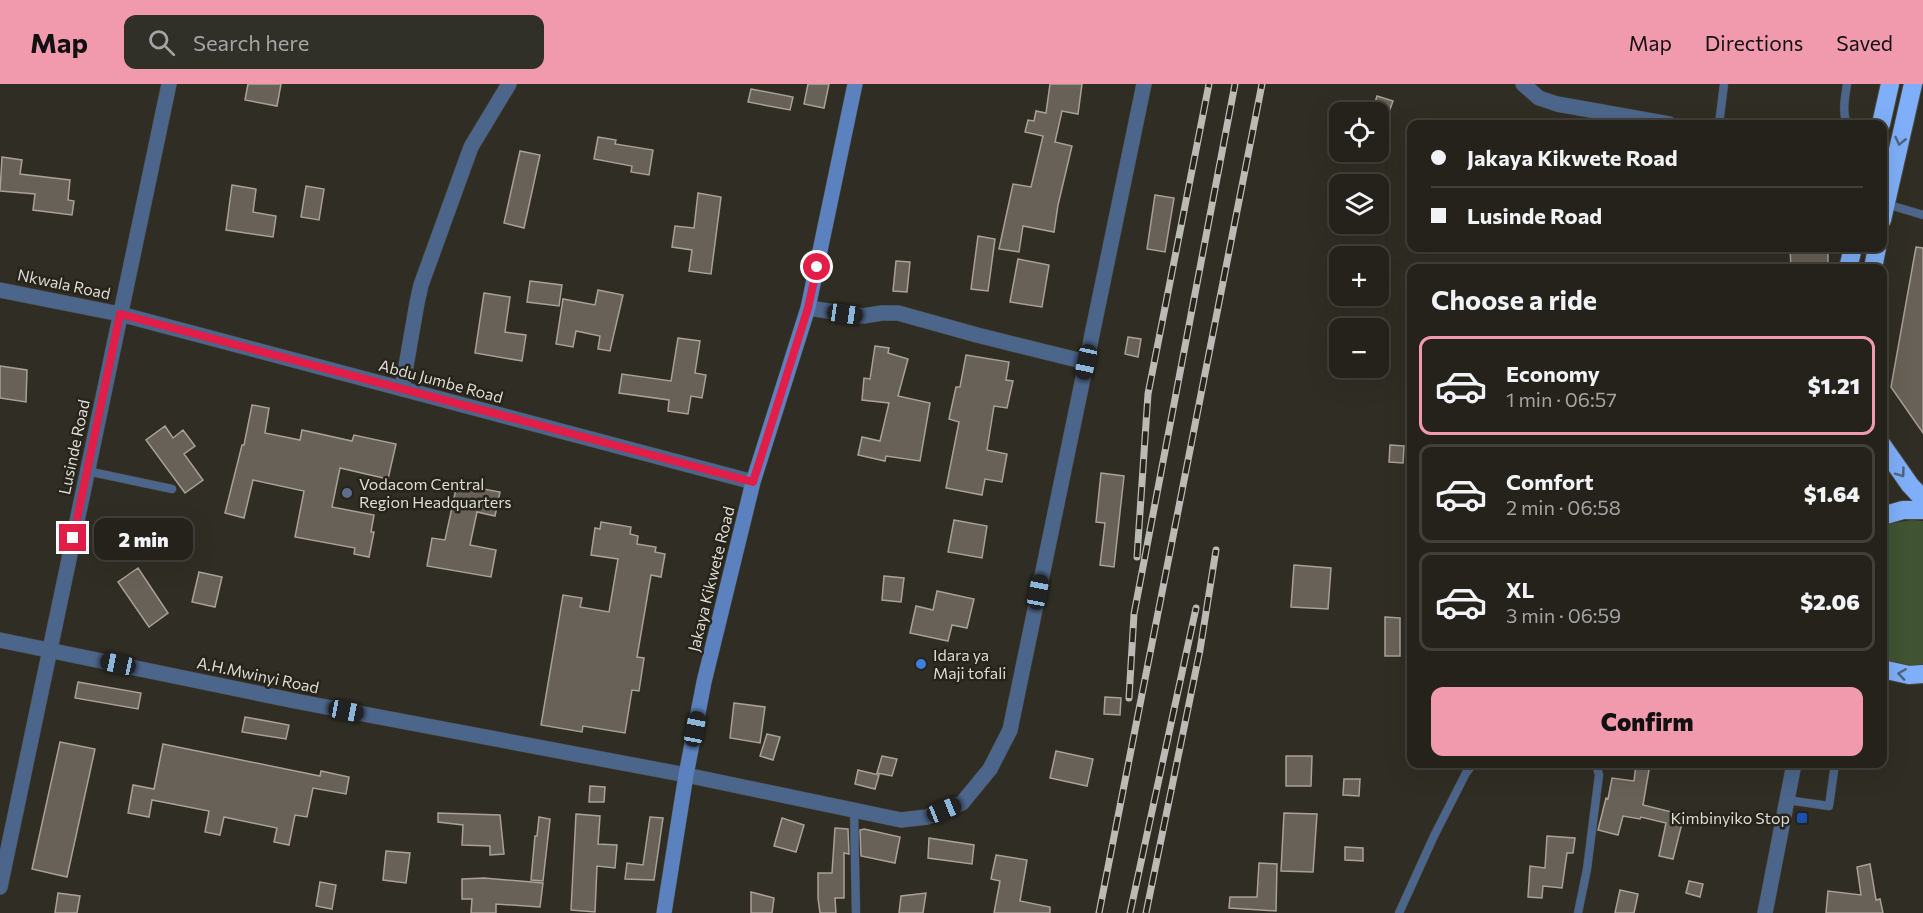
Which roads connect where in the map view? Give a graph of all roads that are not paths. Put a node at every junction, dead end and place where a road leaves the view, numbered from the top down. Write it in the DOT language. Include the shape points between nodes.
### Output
graph roads {
  1 [pos="169,84"];
  2 [pos="509,84"];
  3 [pos="855,84"];
  4 [pos="1144,84"];
  5 [pos="1523,84"];
  6 [pos="1724,84"];
  7 [pos="1847,84"];
  8 [pos="1890,84"];
  9 [pos="1913,84"];
  10 [pos="1647,120"];
  11 [pos="1720,120"];
  12 [pos="1846,120"];
  13 [pos="1882,120"];
  14 [pos="1887,199"];
  15 [pos="1887,212"];
  16 [pos="1923,215"];
  17 [pos="0,290"];
  18 [pos="808,308"];
  19 [pos="120,314"];
  20 [pos="1086,362"];
  21 [pos="402,389"];
  22 [pos="1887,452"];
  23 [pos="87,471"];
  24 [pos="753,482"];
  25 [pos="172,489"];
  26 [pos="1923,499"];
  27 [pos="1923,510"];
  28 [pos="1887,515"];
  29 [pos="0,640"];
  30 [pos="50,650"];
  31 [pos="1887,670"];
  32 [pos="1923,674"];
  33 [pos="1470,768"];
  34 [pos="1597,768"];
  35 [pos="1793,768"];
  36 [pos="1834,768"];
  37 [pos="686,775"];
  38 [pos="1787,800"];
  39 [pos="854,810"];
  40 [pos="0,887"];
  41 [pos="664,913"];
  42 [pos="856,913"];
  43 [pos="1398,913"];
  44 [pos="1578,913"];
  45 [pos="1765,913"];
  1 -- 19 [label="street, Lusinde Road"];
  2 -- 21 [label="street" via="471,147 421,285"];
  3 -- 18 [label="main road, Jakaya Kikwete Road"];
  4 -- 20 [label="street, A.H.Mwinyi Road"];
  5 -- 10 [label="street" via="1539,98 1557,104"];
  6 -- 11 [label="lane"];
  7 -- 12 [label="lane"];
  8 -- 13 [label="highway"];
  9 -- 14 [label="highway, one-way"];
  15 -- 16 [label="lane"];
  17 -- 19 [label="street, Nkwala Road"];
  18 -- 20 [label="street" via="863,316 898,313"];
  18 -- 24 [label="main road, Jakaya Kikwete Road"];
  19 -- 21 [label="street, Abdu Jumbe Road"];
  19 -- 23 [label="street, Lusinde Road"];
  20 -- 39 [label="street, A.H.Mwinyi Road" via="1010,730 990,770 962,803 927,817 901,820"];
  21 -- 24 [label="street, Abdu Jumbe Road"];
  22 -- 26 [label="highway, one-way"];
  23 -- 25 [label="lane"];
  23 -- 30 [label="street, Lusinde Road"];
  24 -- 37 [label="main road, Jakaya Kikwete Road" via="704,682"];
  27 -- 28 [label="highway"];
  29 -- 30 [label="street, A.H.Mwinyi Road"];
  30 -- 37 [label="street, A.H.Mwinyi Road"];
  30 -- 40 [label="street, Lusinde Road"];
  32 -- 31 [label="highway, one-way"];
  33 -- 43 [label="lane"];
  34 -- 44 [label="lane" via="1587,869"];
  35 -- 38 [label="street"];
  36 -- 38 [label="lane" via="1829,806"];
  37 -- 39 [label="street, A.H.Mwinyi Road"];
  37 -- 41 [label="main road, Jakaya Kikwete Road"];
  38 -- 45 [label="street"];
  39 -- 42 [label="lane"];
}
